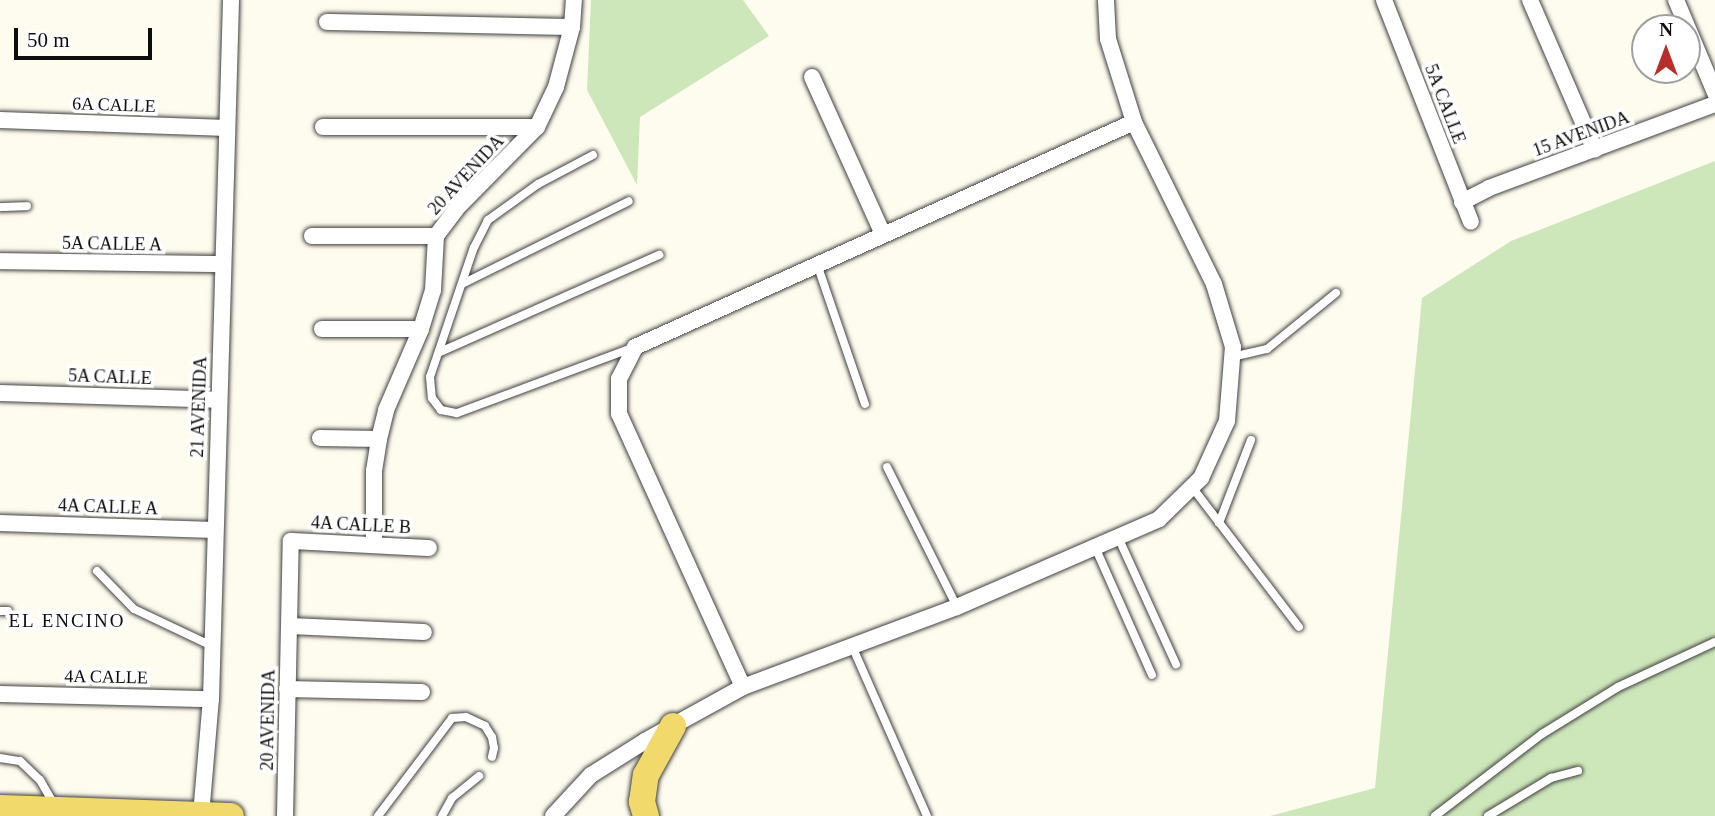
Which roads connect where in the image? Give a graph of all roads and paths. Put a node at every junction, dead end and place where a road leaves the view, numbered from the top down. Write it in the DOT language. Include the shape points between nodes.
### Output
graph roads {
  1 [pos="232,0"];
  2 [pos="573,0"];
  3 [pos="1106,0"];
  4 [pos="1384,0"];
  5 [pos="1530,0"];
  6 [pos="1676,0"];
  7 [pos="327,22"];
  8 [pos="572,27"];
  9 [pos="812,76"];
  10 [pos="1715,93"];
  11 [pos="1715,104"];
  12 [pos="0,120"];
  13 [pos="1134,122"];
  14 [pos="323,127"];
  15 [pos="537,127"];
  16 [pos="227,128"];
  17 [pos="1595,150"];
  18 [pos="593,155"];
  19 [pos="629,201"];
  20 [pos="1462,202"];
  21 [pos="27,206"];
  22 [pos="0,207"];
  23 [pos="1471,222"];
  24 [pos="883,234"];
  25 [pos="312,236"];
  26 [pos="436,236"];
  27 [pos="659,256"];
  28 [pos="0,261"];
  29 [pos="223,264"];
  30 [pos="817,264"];
  31 [pos="462,284"];
  32 [pos="1336,293"];
  33 [pos="322,329"];
  34 [pos="421,329"];
  35 [pos="635,347"];
  36 [pos="440,352"];
  37 [pos="1232,357"];
  38 [pos="0,393"];
  39 [pos="219,400"];
  40 [pos="865,404"];
  41 [pos="320,438"];
  42 [pos="379,439"];
  43 [pos="1251,440"];
  44 [pos="887,467"];
  45 [pos="1192,487"];
  46 [pos="0,523"];
  47 [pos="1219,523"];
  48 [pos="214,530"];
  49 [pos="1118,537"];
  50 [pos="291,541"];
  51 [pos="374,545"];
  52 [pos="1096,547"];
  53 [pos="429,548"];
  54 [pos="97,571"];
  55 [pos="957,607"];
  56 [pos="290,626"];
  57 [pos="1298,627"];
  58 [pos="424,632"];
  59 [pos="1715,642"];
  60 [pos="212,646"];
  61 [pos="852,646"];
  62 [pos="1176,664"];
  63 [pos="1152,675"];
  64 [pos="743,687"];
  65 [pos="287,689"];
  66 [pos="422,692"];
  67 [pos="0,694"];
  68 [pos="211,699"];
  69 [pos="673,726"];
  70 [pos="492,757"];
  71 [pos="0,758"];
  72 [pos="1578,771"];
  73 [pos="479,776"];
  74 [pos="0,808"];
  75 [pos="58,809"];
  76 [pos="99,813"];
  77 [pos="212,815"];
  78 [pos="231,816"];
  79 [pos="285,816"];
  80 [pos="378,816"];
  81 [pos="442,816"];
  82 [pos="553,816"];
  83 [pos="646,816"];
  84 [pos="928,816"];
  85 [pos="1435,816"];
  86 [pos="1488,816"];
  1 -- 16 [label="street, 21 AVENIDA"];
  2 -- 8 [label="street, 20 AVENIDA"];
  3 -- 13 [label="street" via="1108,39"];
  4 -- 20 [label="street, 5A CALLE"];
  5 -- 17 [label="street"];
  6 -- 10 [label="street"];
  7 -- 8 [label="street"];
  8 -- 15 [label="street, 20 AVENIDA" via="556,87"];
  9 -- 24 [label="street"];
  11 -- 17 [label="street, 15 AVENIDA"];
  12 -- 16 [label="street, 6A CALLE"];
  13 -- 24 [label="street"];
  13 -- 37 [label="street" via="1214,284"];
  14 -- 15 [label="street"];
  15 -- 26 [label="street, 20 AVENIDA" via="456,209"];
  16 -- 29 [label="street, 21 AVENIDA"];
  17 -- 20 [label="street, 15 AVENIDA"];
  18 -- 31 [label="lane" via="538,184 488,220"];
  19 -- 31 [label="lane"];
  20 -- 23 [label="street, 5A CALLE"];
  21 -- 22 [label="lane"];
  24 -- 30 [label="street"];
  25 -- 26 [label="street"];
  26 -- 34 [label="street, 20 AVENIDA" via="433,290"];
  27 -- 36 [label="lane"];
  28 -- 29 [label="street, 5A CALLE A"];
  29 -- 39 [label="street, 21 AVENIDA"];
  30 -- 35 [label="street"];
  30 -- 40 [label="lane"];
  31 -- 36 [label="lane"];
  32 -- 37 [label="lane" via="1267,349"];
  33 -- 34 [label="street"];
  34 -- 42 [label="street, 20 AVENIDA" via="386,410"];
  35 -- 36 [label="lane" via="457,413 441,410 432,398 430,377"];
  35 -- 64 [label="street" via="619,379 619,414"];
  37 -- 45 [label="street" via="1227,421 1201,478"];
  38 -- 39 [label="street, 5A CALLE"];
  39 -- 48 [label="street, 21 AVENIDA"];
  41 -- 42 [label="street"];
  42 -- 51 [label="street, 20 AVENIDA"];
  43 -- 47 [label="lane"];
  44 -- 55 [label="lane"];
  45 -- 47 [label="lane"];
  45 -- 49 [label="street" via="1159,519"];
  46 -- 48 [label="street, 4A CALLE A"];
  47 -- 57 [label="lane"];
  48 -- 60 [label="street, 21 AVENIDA"];
  49 -- 52 [label="street"];
  49 -- 62 [label="lane"];
  50 -- 51 [label="street, 4A CALLE B"];
  50 -- 56 [label="street, 20 AVENIDA"];
  51 -- 53 [label="street, 4A CALLE B"];
  52 -- 55 [label="street"];
  52 -- 63 [label="lane"];
  54 -- 60 [label="lane" via="134,609"];
  55 -- 61 [label="street"];
  56 -- 58 [label="street"];
  56 -- 65 [label="street, 20 AVENIDA"];
  59 -- 85 [label="lane" via="1618,687 1542,734"];
  60 -- 68 [label="street, 21 AVENIDA"];
  61 -- 64 [label="street"];
  61 -- 84 [label="lane"];
  64 -- 69 [label="street"];
  65 -- 66 [label="street"];
  65 -- 79 [label="street, 20 AVENIDA"];
  67 -- 68 [label="street, 4A CALLE"];
  68 -- 77 [label="street, 21 AVENIDA"];
  69 -- 82 [label="street" via="591,775"];
  69 -- 83 [label="main road" via="646,775 642,802"];
  70 -- 80 [label="lane" via="492,737 485,726 466,717 452,718"];
  71 -- 75 [label="lane" via="20,761 40,780"];
  72 -- 86 [label="lane" via="1551,778"];
  73 -- 81 [label="lane" via="452,799"];
  74 -- 75 [label="main road"];
  75 -- 76 [label="main road"];
  76 -- 77 [label="main road"];
  77 -- 78 [label="main road"];
}
